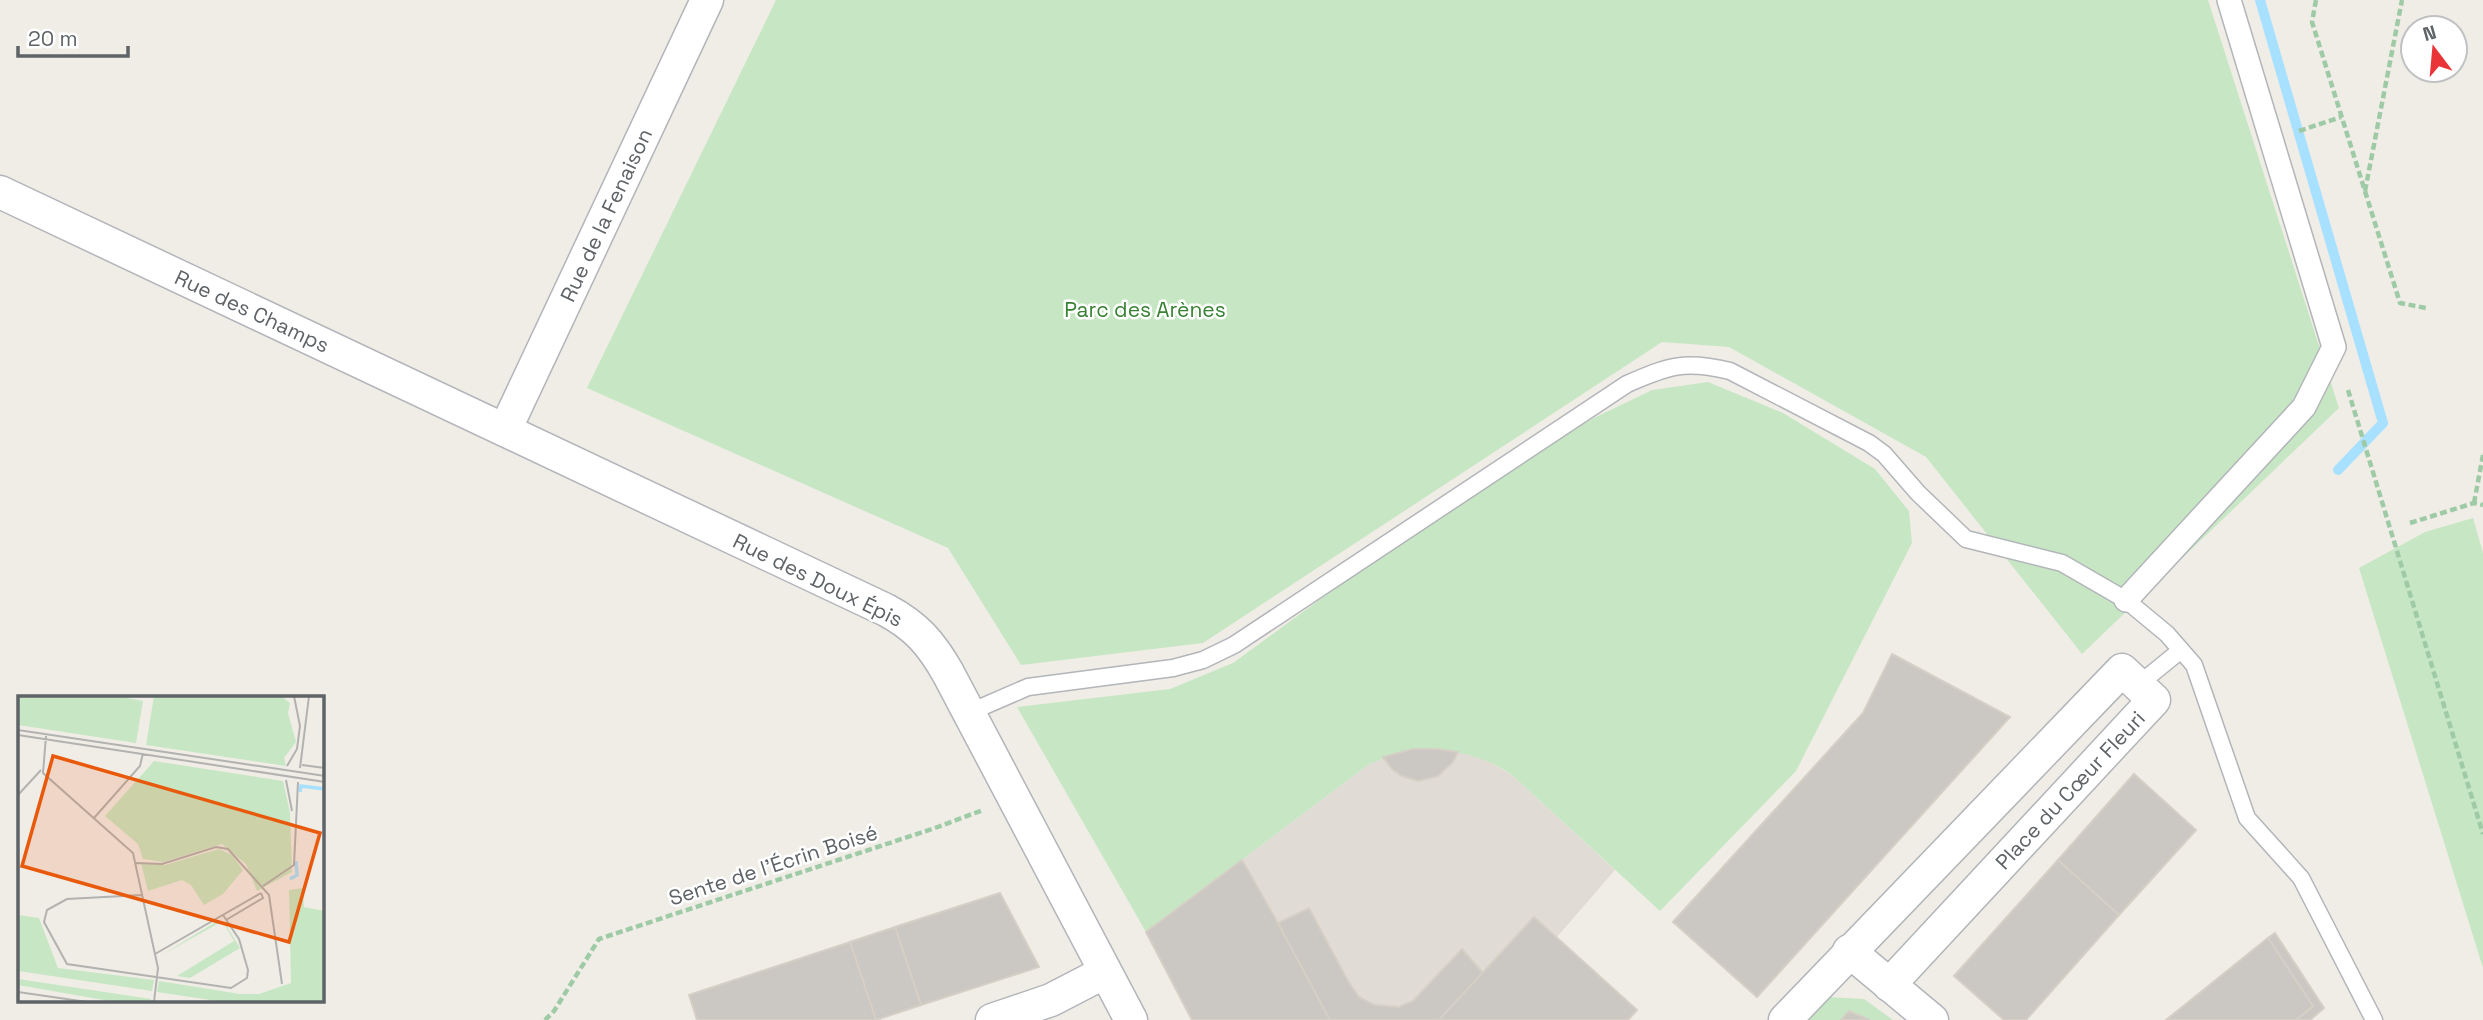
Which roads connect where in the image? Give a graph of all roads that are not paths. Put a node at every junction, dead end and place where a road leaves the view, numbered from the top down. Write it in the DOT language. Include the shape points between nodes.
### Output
graph roads {
  1 [pos="707,0"];
  2 [pos="2229,0"];
  3 [pos="0,192"];
  4 [pos="505,430"];
  5 [pos="2126,600"];
  6 [pos="2182,650"];
  7 [pos="2138,685"];
  8 [pos="968,713"];
  9 [pos="1849,951"];
  10 [pos="1105,972"];
  11 [pos="1889,985"];
  12 [pos="992,1020"];
  13 [pos="1131,1020"];
  14 [pos="1785,1020"];
  15 [pos="1932,1020"];
  16 [pos="2374,1020"];
  1 -- 4 [label="street, Rue de la Fenaison"];
  2 -- 5 [label="street" via="2334,347 2304,407"];
  3 -- 4 [label="street, Rue des Champs"];
  4 -- 8 [label="street, Rue des Doux Épis" via="902,619 939,656"];
  5 -- 6 [label="lane"];
  5 -- 8 [label="lane" via="2062,562 1966,539 1869,443 1730,371 1682,364 1627,384 1234,645 1173,668 1028,687"];
  6 -- 7 [label="lane"];
  6 -- 16 [label="lane" via="2194,665 2247,818 2301,878"];
  7 -- 9 [label="street, Place du Cœur Fleuri" via="2122,670"];
  7 -- 11 [label="street, Place du Cœur Fleuri" via="2154,700"];
  8 -- 10 [label="street, Rue des Doux Épis"];
  9 -- 11 [label="street"];
  9 -- 14 [label="street"];
  10 -- 12 [label="street" via="1051,1000"];
  10 -- 13 [label="street, Rue des Doux Épis"];
  11 -- 15 [label="street"];
}
